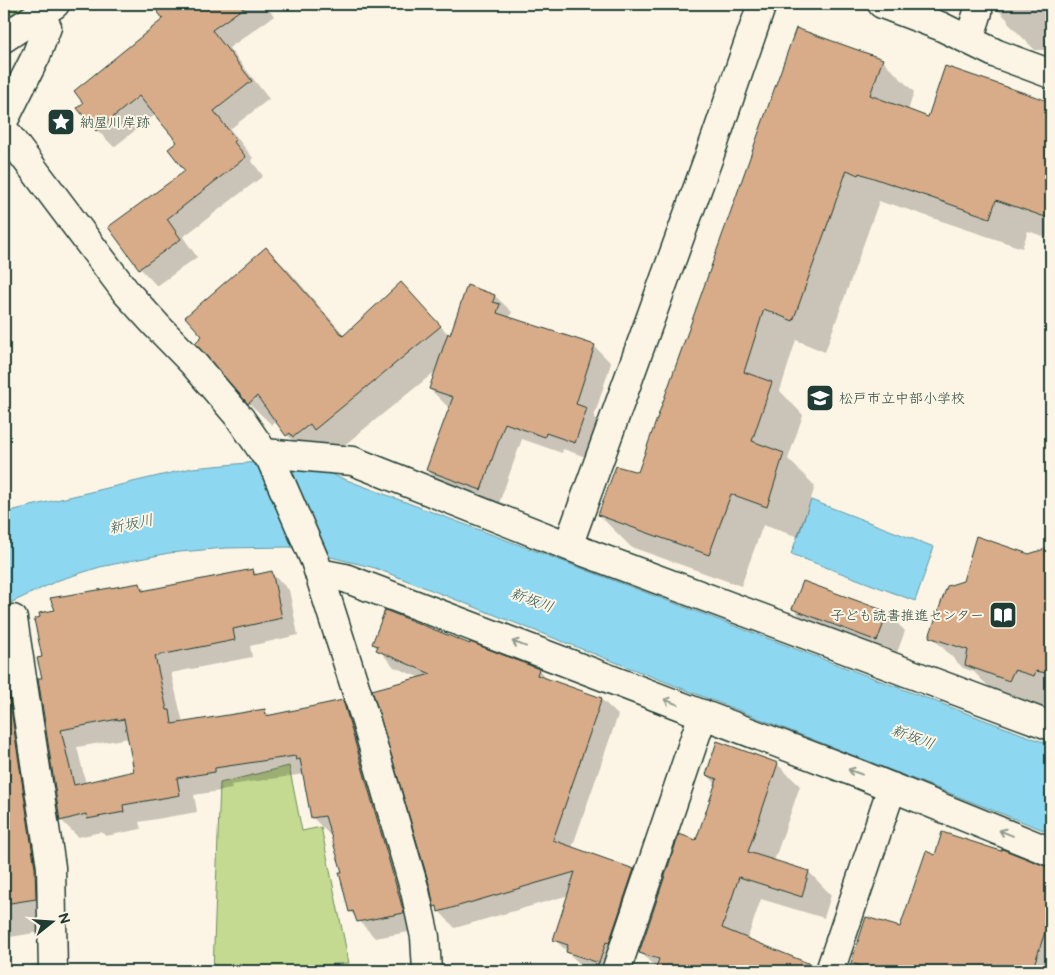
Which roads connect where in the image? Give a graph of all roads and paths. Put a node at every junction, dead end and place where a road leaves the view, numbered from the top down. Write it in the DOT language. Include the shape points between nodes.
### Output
graph roads {
  1 [pos="762,4"];
  2 [pos="882,4"];
  3 [pos="978,4"];
  4 [pos="47,9"];
  5 [pos="4,38"];
  6 [pos="968,40"];
  7 [pos="1051,74"];
  8 [pos="4,120"];
  9 [pos="4,130"];
  10 [pos="268,453"];
  11 [pos="568,546"];
  12 [pos="317,567"];
  13 [pos="14,619"];
  14 [pos="703,714"];
  15 [pos="1051,726"];
  16 [pos="892,787"];
  17 [pos="1051,852"];
  18 [pos="53,971"];
  19 [pos="427,971"];
  20 [pos="616,971"];
  21 [pos="830,971"];
  1 -- 11 [label="street"];
  2 -- 6 [label="street"];
  3 -- 6 [label="street"];
  4 -- 5 [label="street"];
  4 -- 8 [label="street" via="46,27 36,56"];
  6 -- 7 [label="street"];
  9 -- 10 [label="street" via="126,292 192,362 240,418 264,453"];
  10 -- 11 [label="street" via="353,461"];
  10 -- 12 [label="street"];
  11 -- 15 [label="street"];
  14 -- 12 [label="street, one-way"];
  12 -- 19 [label="street" via="415,891 425,937"];
  13 -- 18 [label="street" via="51,867"];
  16 -- 14 [label="street, one-way"];
  14 -- 20 [label="street"];
  17 -- 16 [label="street, one-way"];
  16 -- 21 [label="street"];
}
